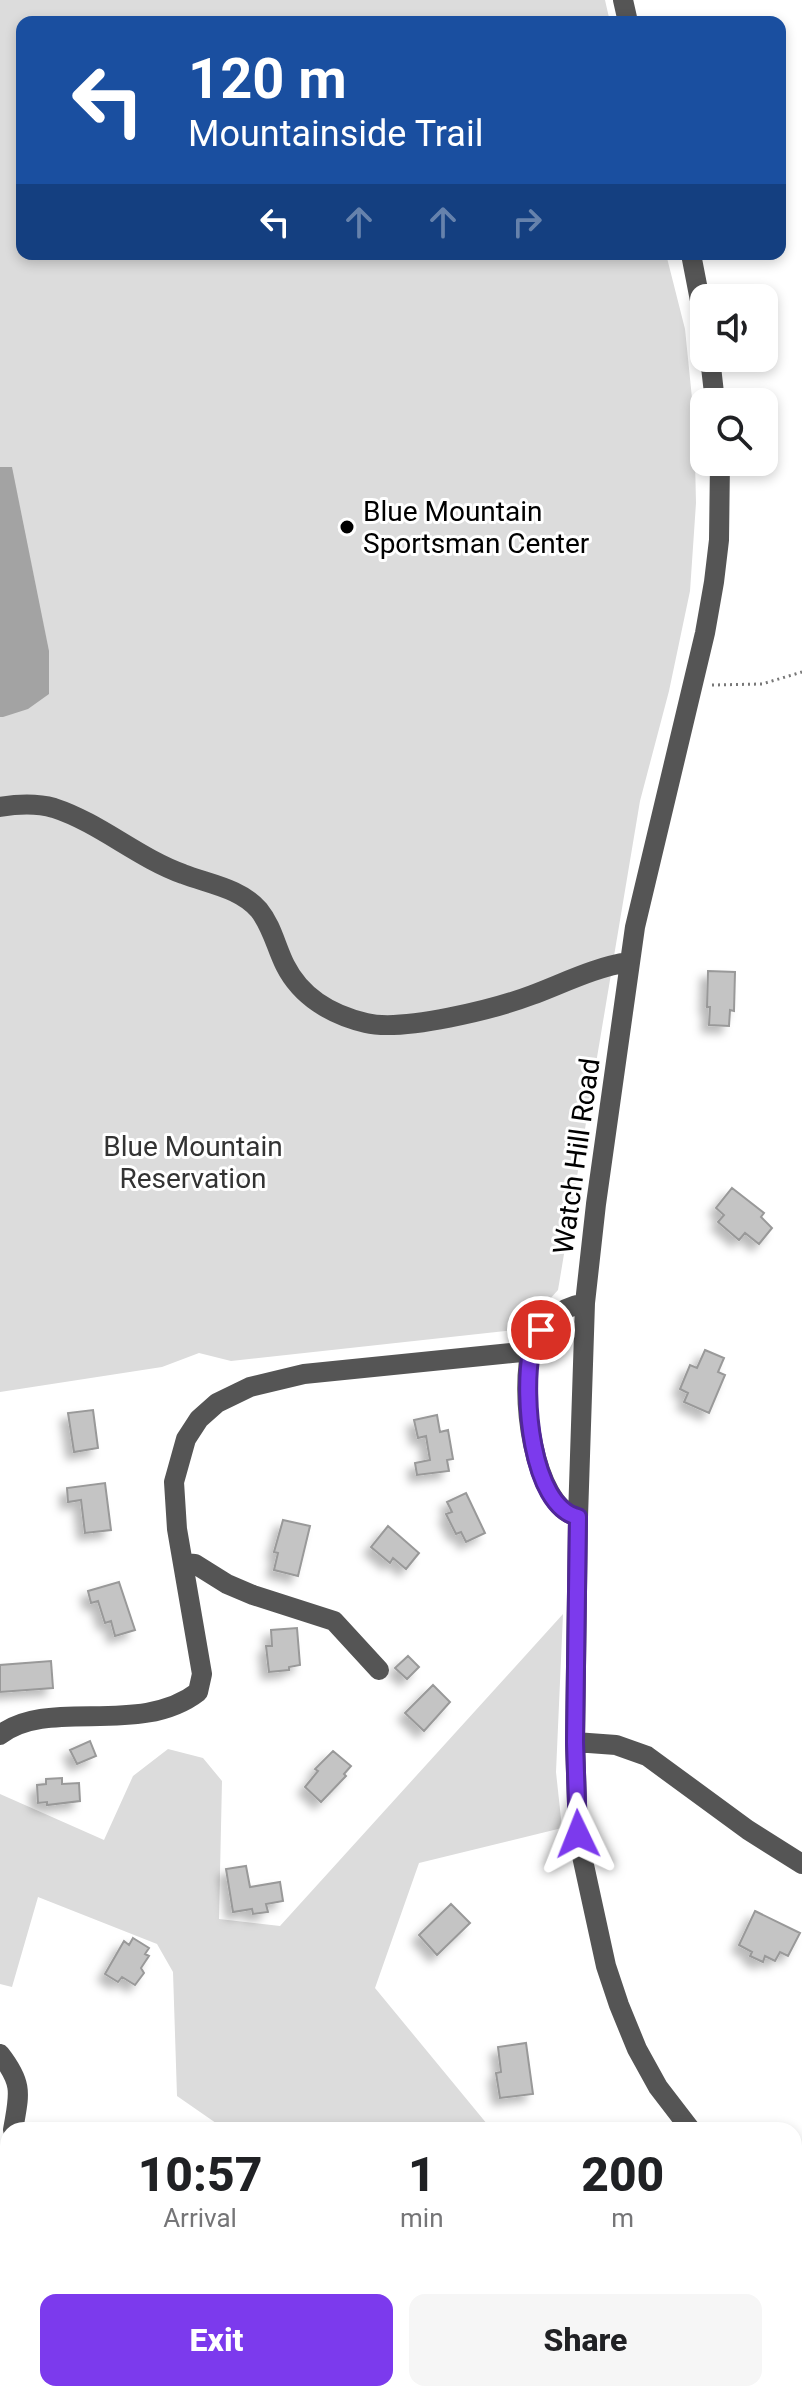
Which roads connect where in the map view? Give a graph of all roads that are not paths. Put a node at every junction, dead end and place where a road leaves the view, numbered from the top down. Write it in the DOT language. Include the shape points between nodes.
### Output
graph roads {
  1 [pos="692,260"];
  2 [pos="697,284"];
  3 [pos="720,476"];
  4 [pos="0,807"];
  5 [pos="629,962"];
  6 [pos="585,1303"];
  7 [pos="531,1351"];
  8 [pos="578,1517"];
  9 [pos="183,1563"];
  10 [pos="379,1670"];
  11 [pos="0,1735"];
  12 [pos="575,1742"];
  13 [pos="802,1864"];
  14 [pos="0,2054"];
  15 [pos="15,2122"];
  16 [pos="685,2122"];
  1 -- 2 [label="street"];
  3 -- 5 [label="street, Watch Hill Road" via="714,582"];
  4 -- 5 [label="street" via="22,803 53,808 150,860 244,897 259,911 301,989 324,1008 369,1024 433,1021 527,997"];
  5 -- 6 [label="street, Watch Hill Road"];
  6 -- 7 [label="street" via="553,1315"];
  6 -- 8 [label="street, Watch Hill Road"];
  7 -- 8 [label="street" via="528,1404 539,1465 558,1506"];
  7 -- 9 [label="street" via="304,1374 250,1387 217,1403 186,1439 174,1482"];
  8 -- 12 [label="street, Watch Hill Road"];
  9 -- 10 [label="street" via="195,1564 253,1595 334,1621"];
  9 -- 11 [label="street" via="202,1674 198,1692 161,1711 37,1720"];
  12 -- 13 [label="street" via="616,1745 647,1756"];
  12 -- 16 [label="street, Watch Hill Road" via="578,1834 606,1966 637,2049"];
  14 -- 15 [label="street" via="14,2072 20,2098"];
}
